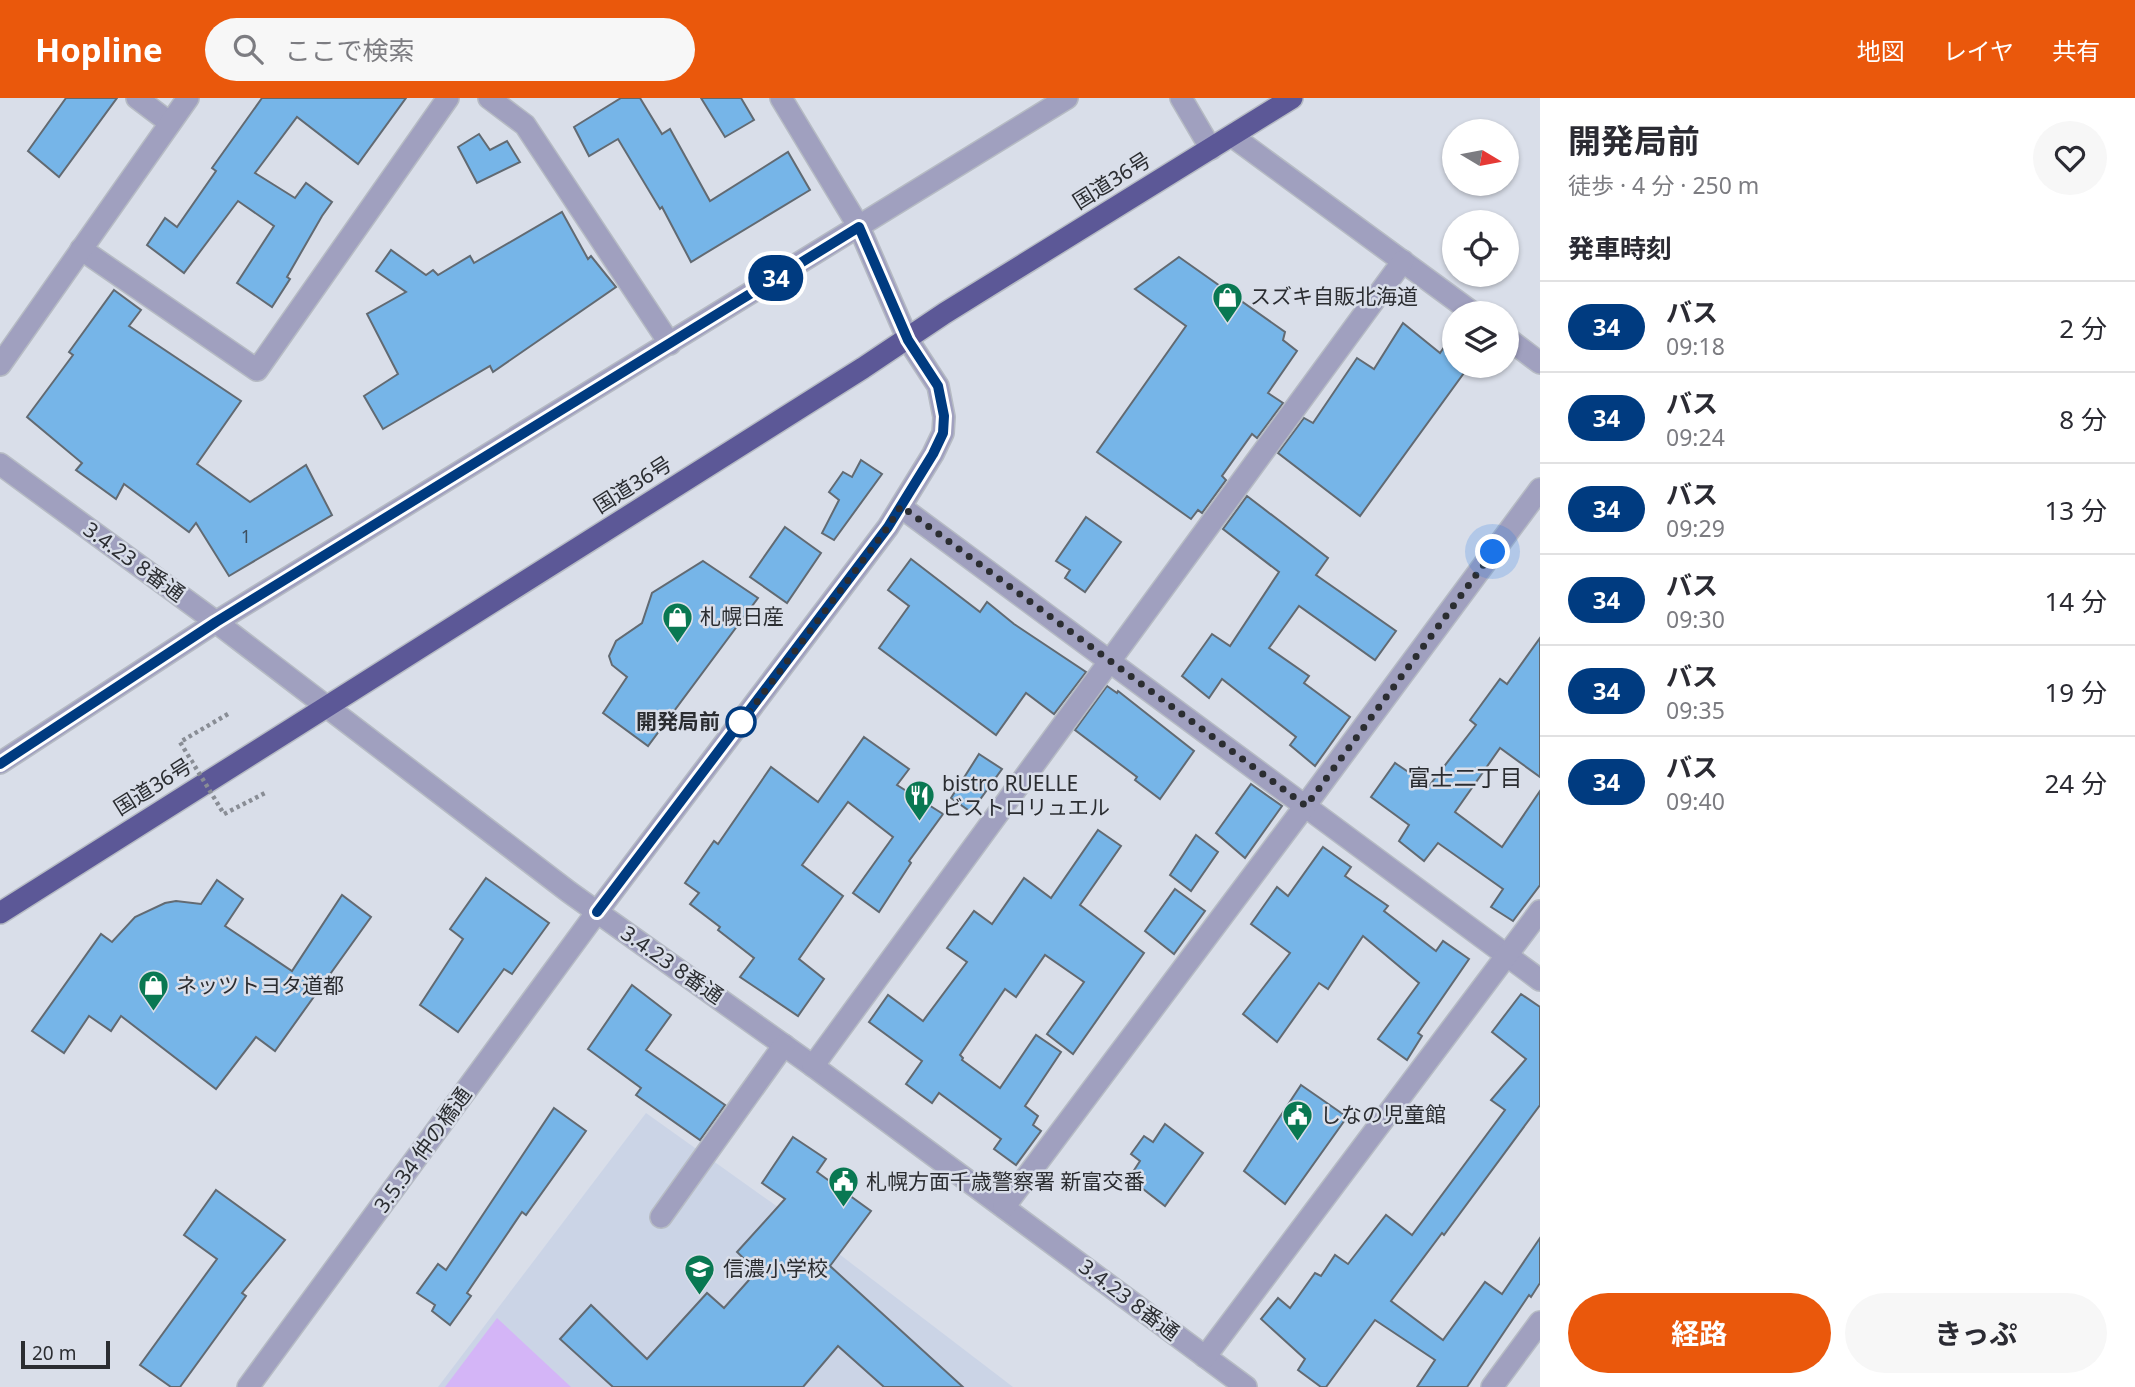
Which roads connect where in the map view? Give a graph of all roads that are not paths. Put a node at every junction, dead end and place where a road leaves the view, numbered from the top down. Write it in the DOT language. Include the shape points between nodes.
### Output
graph roads {
  1 [pos="137,98"];
  2 [pos="188,98"];
  3 [pos="448,98"];
  4 [pos="489,98"];
  5 [pos="781,98"];
  6 [pos="1067,98"];
  7 [pos="1181,98"];
  8 [pos="1292,98"];
  9 [pos="170,122"];
  10 [pos="1232,136"];
  11 [pos="1211,149"];
  12 [pos="859,227"];
  13 [pos="81,249"];
  14 [pos="1403,261"];
  15 [pos="1457,301"];
  16 [pos="908,340"];
  17 [pos="670,344"];
  18 [pos="1519,347"];
  19 [pos="1540,363"];
  20 [pos="0,365"];
  21 [pos="0,464"];
  22 [pos="1540,489"];
  23 [pos="901,506"];
  24 [pos="216,622"];
  25 [pos="1110,662"];
  26 [pos="326,707"];
  27 [pos="0,764"];
  28 [pos="1306,806"];
  29 [pos="1540,911"];
  30 [pos="597,912"];
  31 [pos="0,913"];
  32 [pos="1507,956"];
  33 [pos="1540,980"];
  34 [pos="784,1045"];
  35 [pos="813,1066"];
  36 [pos="1004,1207"];
  37 [pos="661,1217"];
  38 [pos="1540,1322"];
  39 [pos="1205,1357"];
  40 [pos="248,1387"];
  41 [pos="1246,1387"];
  42 [pos="1492,1387"];
  1 -- 9 [label="street"];
  2 -- 9 [label="street"];
  3 -- 13 [label="street" via="257,370"];
  4 -- 17 [label="street" via="525,125"];
  5 -- 12 [label="street, 3.5.34 仲の橋通"];
  6 -- 12 [label="street"];
  7 -- 11 [label="street"];
  8 -- 10 [label="highway, 国道36号"];
  9 -- 13 [label="street"];
  10 -- 11 [label="highway, 国道36号"];
  10 -- 14 [label="street"];
  11 -- 16 [label="highway, 国道36号"];
  12 -- 16 [label="street, 3.5.34 仲の橋通"];
  12 -- 17 [label="street"];
  13 -- 20 [label="street"];
  14 -- 15 [label="street"];
  14 -- 25 [label="street"];
  16 -- 23 [label="street, 3.5.34 仲の橋通" via="938,386 944,416 943,433 933,454"];
  16 -- 26 [label="highway, 国道36号"];
  17 -- 24 [label="street"];
  18 -- 19 [label="street"];
  21 -- 24 [label="street, 3.4.23 8番通"];
  22 -- 28 [label="street"];
  23 -- 25 [label="street"];
  23 -- 30 [label="street, 3.5.34 仲の橋通"];
  24 -- 26 [label="street, 3.4.23 8番通"];
  24 -- 27 [label="street"];
  25 -- 28 [label="street"];
  25 -- 35 [label="street"];
  26 -- 30 [label="street, 3.4.23 8番通"];
  26 -- 31 [label="highway, 国道36号"];
  28 -- 32 [label="street"];
  28 -- 36 [label="street"];
  29 -- 32 [label="street"];
  30 -- 34 [label="street, 3.4.23 8番通"];
  30 -- 40 [label="street, 3.5.34 仲の橋通"];
  32 -- 33 [label="street"];
  32 -- 39 [label="street"];
  34 -- 35 [label="street, 3.4.23 8番通"];
  34 -- 37 [label="street"];
  35 -- 36 [label="street, 3.4.23 8番通"];
  36 -- 39 [label="street, 3.4.23 8番通"];
  38 -- 42 [label="street"];
  39 -- 41 [label="street, 3.4.23 8番通"];
}
